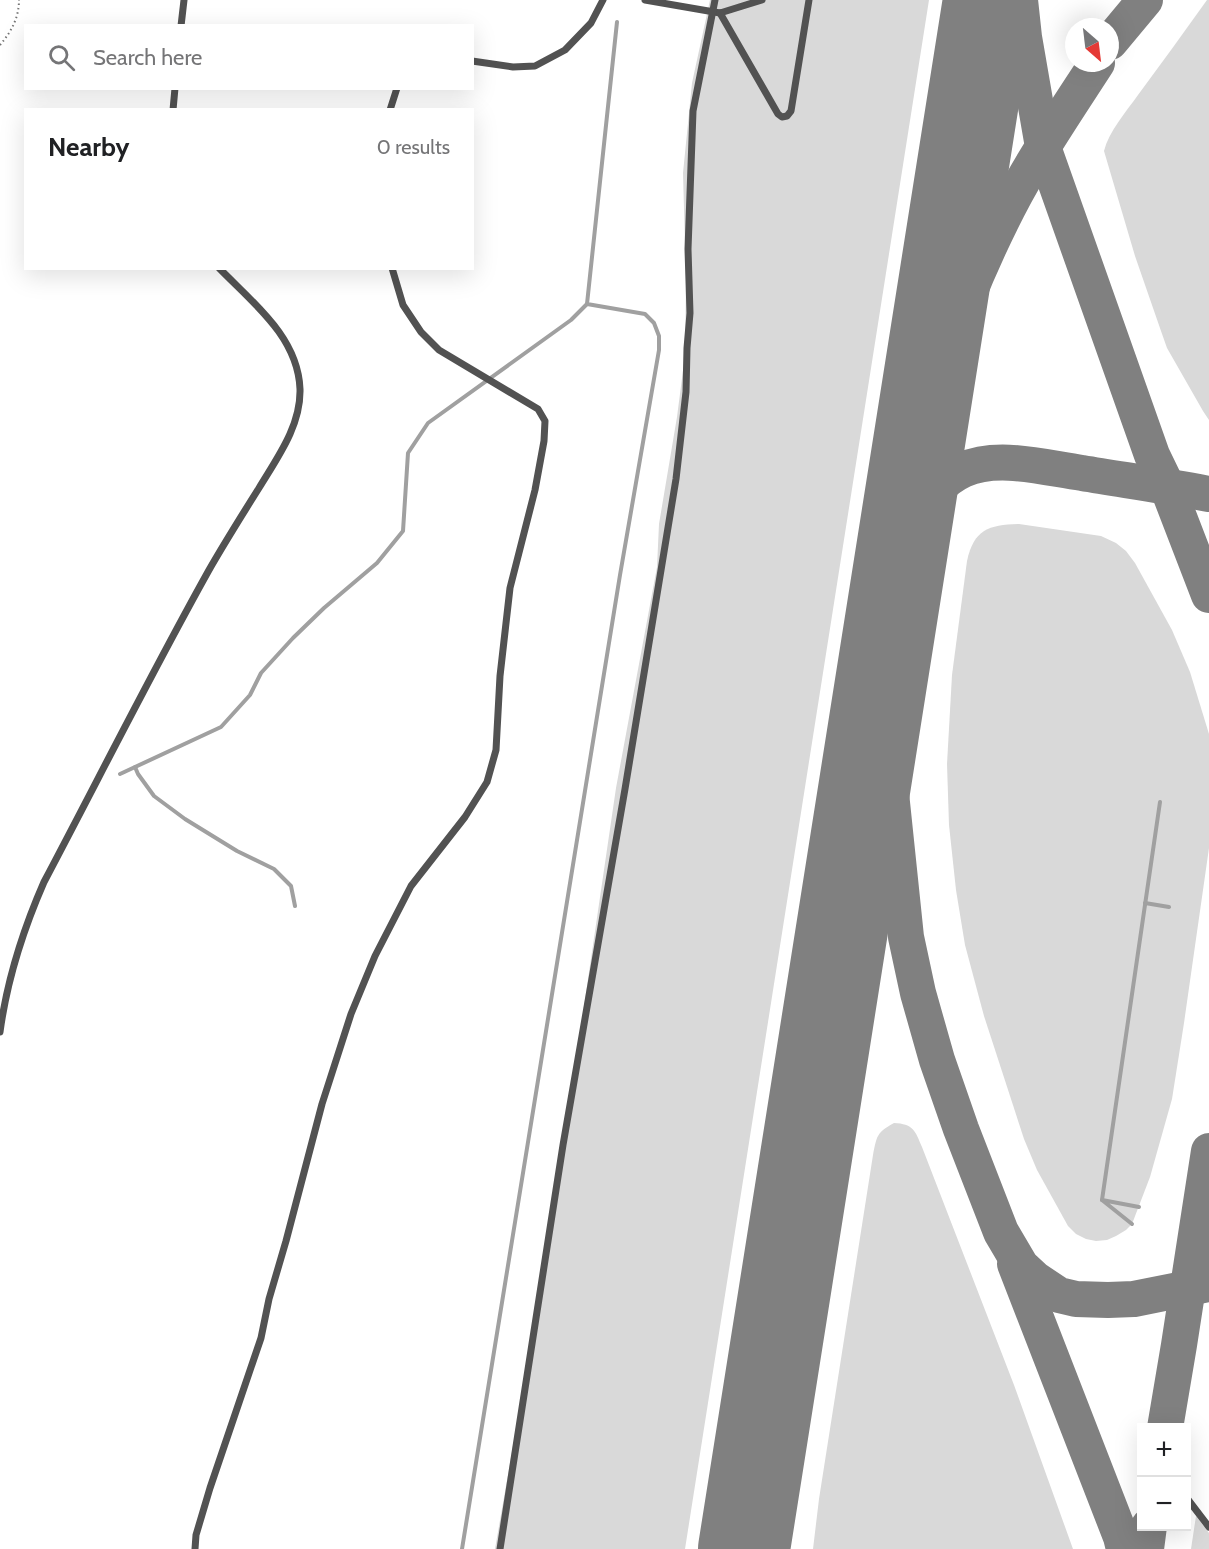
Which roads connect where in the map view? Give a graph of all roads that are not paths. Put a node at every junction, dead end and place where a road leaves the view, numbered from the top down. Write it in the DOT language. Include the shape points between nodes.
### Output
graph roads {
  1 [pos="184,0"];
  2 [pos="603,0"];
  3 [pos="645,0"];
  4 [pos="715,0"];
  5 [pos="762,0"];
  6 [pos="809,0"];
  7 [pos="712,11"];
  8 [pos="720,13"];
  9 [pos="181,24"];
  10 [pos="474,61"];
  11 [pos="176,90"];
  12 [pos="396,90"];
  13 [pos="173,108"];
  14 [pos="391,108"];
  15 [pos="221,270"];
  16 [pos="393,270"];
  17 [pos="0,1032"];
  18 [pos="1191,1504"];
  19 [pos="1209,1527"];
  20 [pos="195,1549"];
  21 [pos="500,1549"];
  1 -- 9 [label="lane"];
  2 -- 10 [label="lane" via="591,23 565,50 535,66"];
  3 -- 7 [label="lane"];
  4 -- 7 [label="lane"];
  5 -- 8 [label="lane"];
  6 -- 8 [label="lane" via="791,111 782,117"];
  7 -- 8 [label="lane"];
  7 -- 21 [label="lane" via="693,111 690,313 676,479 563,1145"];
  11 -- 13 [label="lane"];
  12 -- 14 [label="lane"];
  15 -- 17 [label="lane" via="283,336 297,369 297,412 285,444 210,568 44,882 15,959"];
  16 -- 20 [label="lane" via="403,305 422,332 439,350 538,409 544,421 544,441 510,588 496,750 487,782 411,886 351,1014 322,1104 261,1338 210,1488"];
  18 -- 19 [label="lane"];
}
